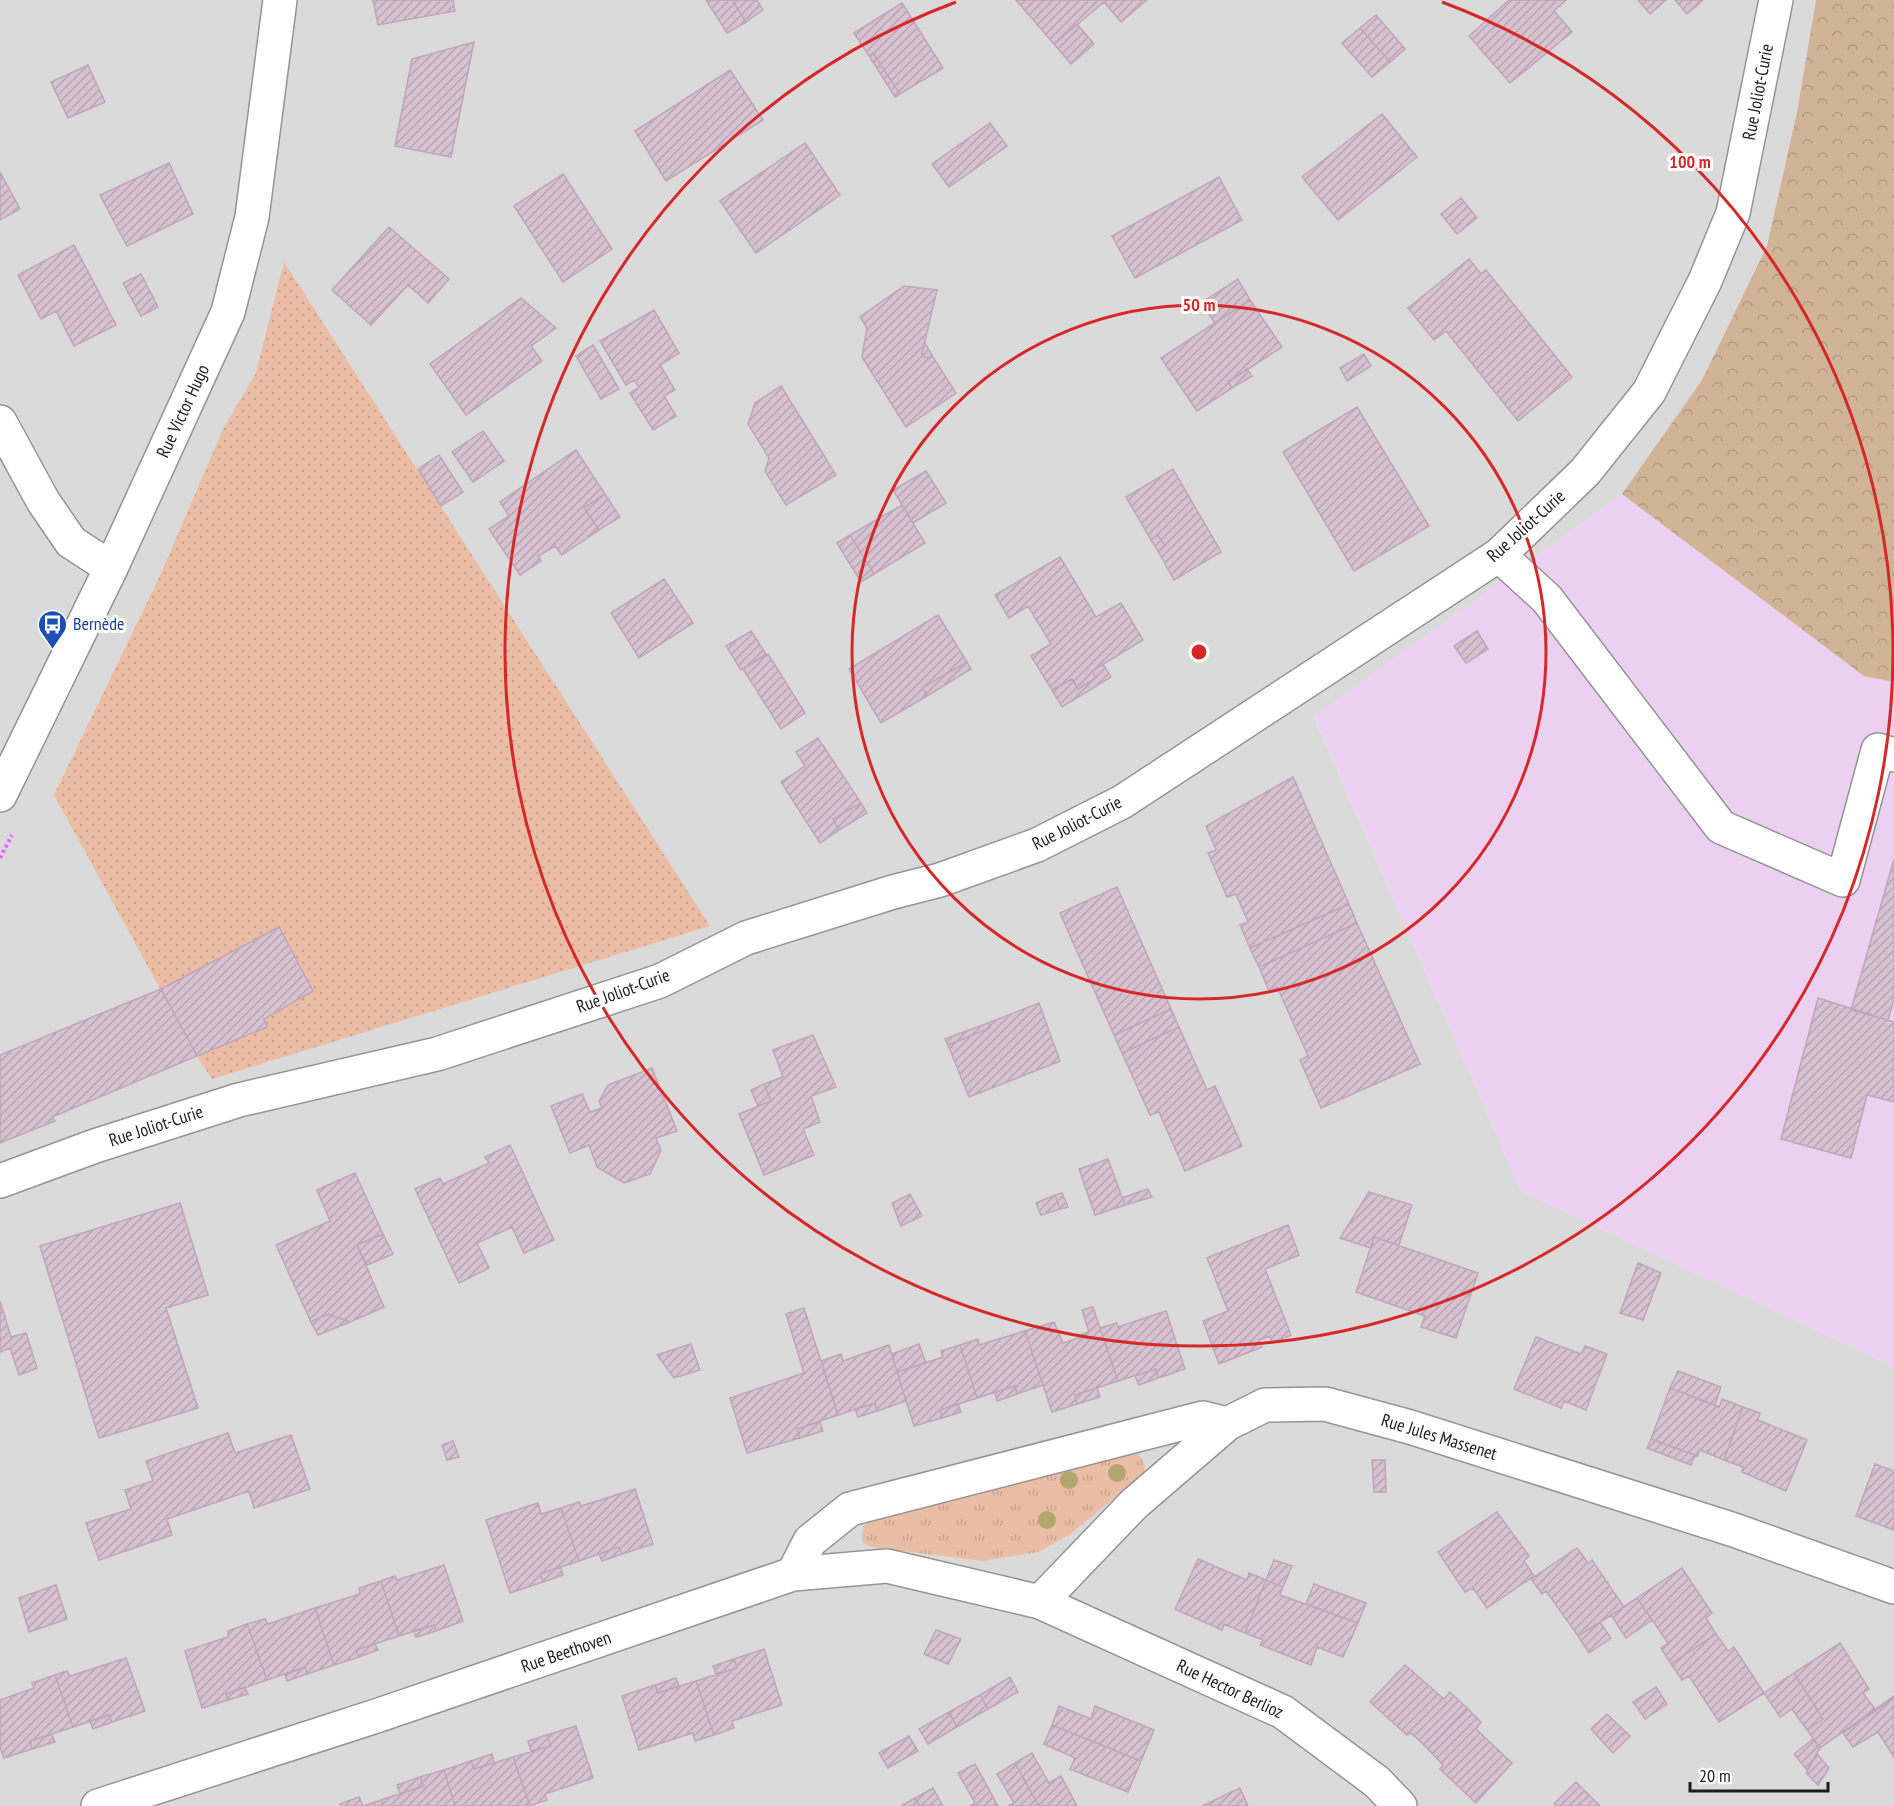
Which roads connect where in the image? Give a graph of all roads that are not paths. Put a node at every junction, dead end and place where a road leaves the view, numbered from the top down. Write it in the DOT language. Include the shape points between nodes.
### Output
graph roads {
  1 [pos="280,0"];
  2 [pos="1776,0"];
  3 [pos="0,422"];
  4 [pos="1499,555"];
  5 [pos="111,568"];
  6 [pos="1894,755"];
  7 [pos="0,795"];
  8 [pos="0,1181"];
  9 [pos="1227,1424"];
  10 [pos="793,1574"];
  11 [pos="1894,1587"];
  12 [pos="1040,1602"];
  13 [pos="98,1806"];
  14 [pos="1400,1806"];
  1 -- 5 [label="street, Rue Victor Hugo" via="252,217 228,312"];
  2 -- 4 [label="street, Rue Joliot-Curie" via="1733,213 1705,281 1649,392 1585,472"];
  3 -- 5 [label="street" via="43,501 71,542"];
  4 -- 6 [label="street" via="1547,599 1721,827 1842,880 1878,750"];
  4 -- 8 [label="street, Rue Joliot-Curie" via="1122,802 1037,845 940,880 746,938 660,981 448,1050 239,1100"];
  5 -- 7 [label="street, Rue Victor Hugo"];
  9 -- 10 [label="street" via="1203,1418 850,1509 810,1540"];
  9 -- 11 [label="street, Rue Jules Massenet" via="1265,1405 1325,1404 1410,1427 1734,1530"];
  9 -- 12 [label="street, Rue Jules Massenet" via="1134,1504"];
  10 -- 12 [label="street, Rue Beethoven" via="887,1566"];
  10 -- 13 [label="street, Rue Beethoven"];
  12 -- 14 [label="street, Rue Hector Berlioz" via="1283,1712 1377,1782"];
}
